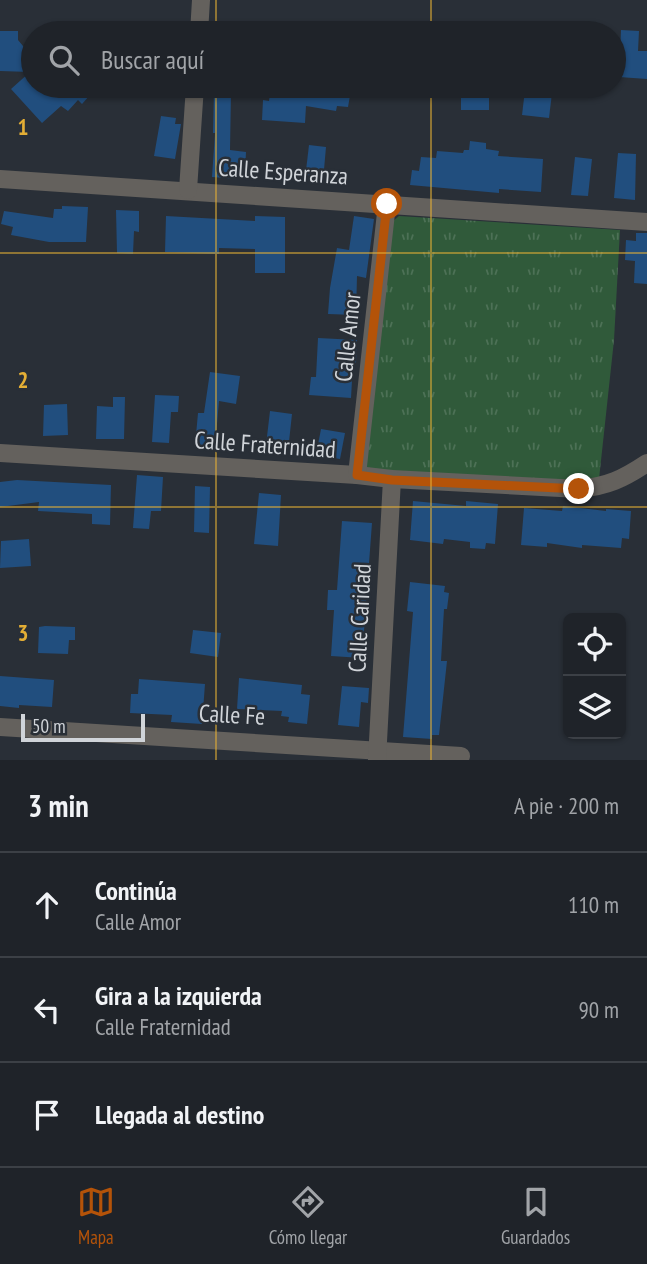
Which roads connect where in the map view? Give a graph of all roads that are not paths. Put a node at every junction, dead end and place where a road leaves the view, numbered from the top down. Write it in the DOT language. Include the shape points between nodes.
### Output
graph roads {
  1 [pos="201,0"];
  2 [pos="200,21"];
  3 [pos="194,98"];
  4 [pos="0,178"];
  5 [pos="188,190"];
  6 [pos="387,204"];
  7 [pos="647,222"];
  8 [pos="0,453"];
  9 [pos="647,463"];
  10 [pos="357,475"];
  11 [pos="392,480"];
  12 [pos="0,727"];
  13 [pos="377,755"];
  14 [pos="461,756"];
  1 -- 2 [label="street"];
  3 -- 5 [label="street"];
  4 -- 5 [label="street, Calle Esperanza"];
  5 -- 6 [label="street, Calle Esperanza"];
  6 -- 7 [label="street, Calle Esperanza"];
  6 -- 10 [label="street, Calle Amor"];
  8 -- 10 [label="street, Calle Fraternidad"];
  9 -- 11 [label="street, Calle Fraternidad" via="602,487 579,489"];
  10 -- 11 [label="street, Calle Fraternidad"];
  11 -- 13 [label="street, Calle Caridad"];
  12 -- 13 [label="street, Calle Fe"];
  13 -- 14 [label="street, Calle Fe"];
}
